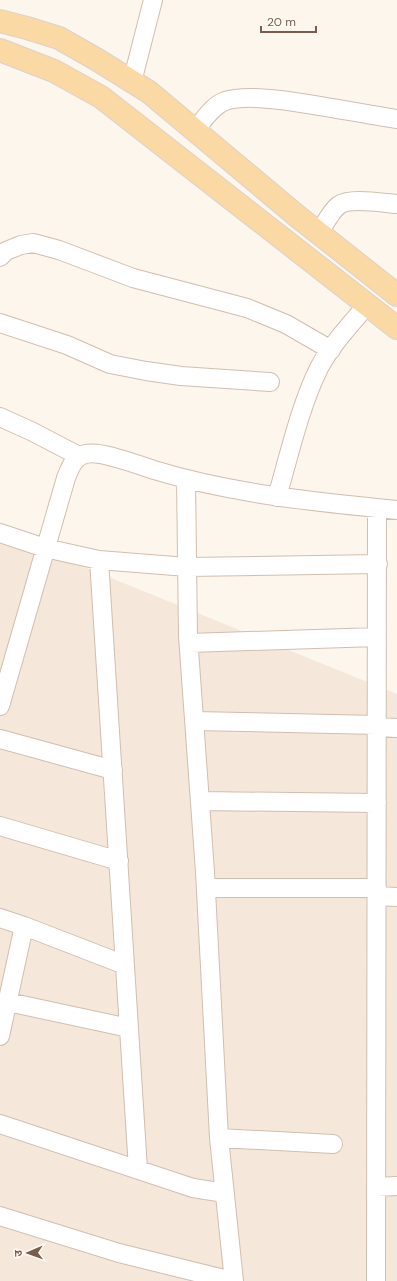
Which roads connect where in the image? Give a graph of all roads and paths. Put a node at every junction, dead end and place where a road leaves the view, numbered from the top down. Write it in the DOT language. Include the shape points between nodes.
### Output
graph roads {
  1 [pos="153,0"];
  2 [pos="0,22"];
  3 [pos="0,50"];
  4 [pos="113,70"];
  5 [pos="132,82"];
  6 [pos="101,97"];
  7 [pos="397,119"];
  8 [pos="195,130"];
  9 [pos="397,204"];
  10 [pos="319,233"];
  11 [pos="0,257"];
  12 [pos="397,295"];
  13 [pos="367,305"];
  14 [pos="0,323"];
  15 [pos="397,328"];
  16 [pos="331,350"];
  17 [pos="270,382"];
  18 [pos="0,417"];
  19 [pos="79,456"];
  20 [pos="186,479"];
  21 [pos="277,497"];
  22 [pos="378,508"];
  23 [pos="397,510"];
  24 [pos="0,533"];
  25 [pos="46,548"];
  26 [pos="99,560"];
  27 [pos="378,564"];
  28 [pos="187,567"];
  29 [pos="377,637"];
  30 [pos="189,643"];
  31 [pos="0,706"];
  32 [pos="194,721"];
  33 [pos="377,726"];
  34 [pos="397,728"];
  35 [pos="0,739"];
  36 [pos="113,770"];
  37 [pos="200,801"];
  38 [pos="377,803"];
  39 [pos="0,826"];
  40 [pos="119,861"];
  41 [pos="206,888"];
  42 [pos="377,892"];
  43 [pos="397,897"];
  44 [pos="0,918"];
  45 [pos="24,926"];
  46 [pos="125,965"];
  47 [pos="8,1002"];
  48 [pos="129,1028"];
  49 [pos="0,1036"];
  50 [pos="0,1124"];
  51 [pos="219,1138"];
  52 [pos="333,1144"];
  53 [pos="138,1170"];
  54 [pos="397,1186"];
  55 [pos="376,1187"];
  56 [pos="224,1194"];
  57 [pos="0,1216"];
  58 [pos="233,1281"];
  59 [pos="376,1281"];
  1 -- 5 [label="street"];
  2 -- 4 [label="main road" via="59,38"];
  3 -- 6 [label="main road" via="54,71"];
  4 -- 5 [label="main road"];
  4 -- 6 [label="main road"];
  5 -- 8 [label="main road" via="149,92"];
  6 -- 13 [label="main road"];
  7 -- 8 [label="street" via="305,103 261,98 242,99 226,101 214,108"];
  8 -- 10 [label="main road"];
  9 -- 10 [label="street" via="348,202 339,205"];
  10 -- 12 [label="main road"];
  11 -- 16 [label="street" via="6,251 33,243 59,250 133,278 247,308 286,324"];
  13 -- 15 [label="main road"];
  13 -- 16 [label="street"];
  14 -- 17 [label="street" via="68,345 110,364 181,376"];
  16 -- 21 [label="street" via="319,368 304,406"];
  18 -- 19 [label="street"];
  19 -- 20 [label="street" via="87,453 103,455"];
  19 -- 25 [label="street" via="73,462 66,478"];
  20 -- 21 [label="street"];
  20 -- 28 [label="street"];
  21 -- 22 [label="street"];
  22 -- 23 [label="street"];
  22 -- 27 [label="street"];
  24 -- 25 [label="street"];
  25 -- 26 [label="street"];
  25 -- 31 [label="street"];
  26 -- 28 [label="street"];
  26 -- 36 [label="street"];
  27 -- 28 [label="street"];
  27 -- 29 [label="street"];
  28 -- 30 [label="street"];
  29 -- 30 [label="street"];
  29 -- 33 [label="street"];
  30 -- 32 [label="street"];
  32 -- 33 [label="street"];
  32 -- 37 [label="street"];
  33 -- 34 [label="street"];
  33 -- 38 [label="street"];
  35 -- 36 [label="street"];
  36 -- 40 [label="street"];
  37 -- 38 [label="street"];
  37 -- 41 [label="street"];
  38 -- 42 [label="street"];
  39 -- 40 [label="street"];
  40 -- 46 [label="street"];
  41 -- 42 [label="street"];
  41 -- 51 [label="street"];
  42 -- 43 [label="street"];
  42 -- 55 [label="street"];
  44 -- 45 [label="street"];
  45 -- 46 [label="street"];
  45 -- 47 [label="street"];
  46 -- 48 [label="street"];
  47 -- 48 [label="street"];
  47 -- 49 [label="street"];
  48 -- 53 [label="street"];
  50 -- 53 [label="street"];
  51 -- 52 [label="street"];
  51 -- 56 [label="street"];
  53 -- 56 [label="street" via="193,1188"];
  54 -- 55 [label="street"];
  55 -- 59 [label="street"];
  56 -- 58 [label="street"];
  57 -- 58 [label="street" via="119,1253"];
}
